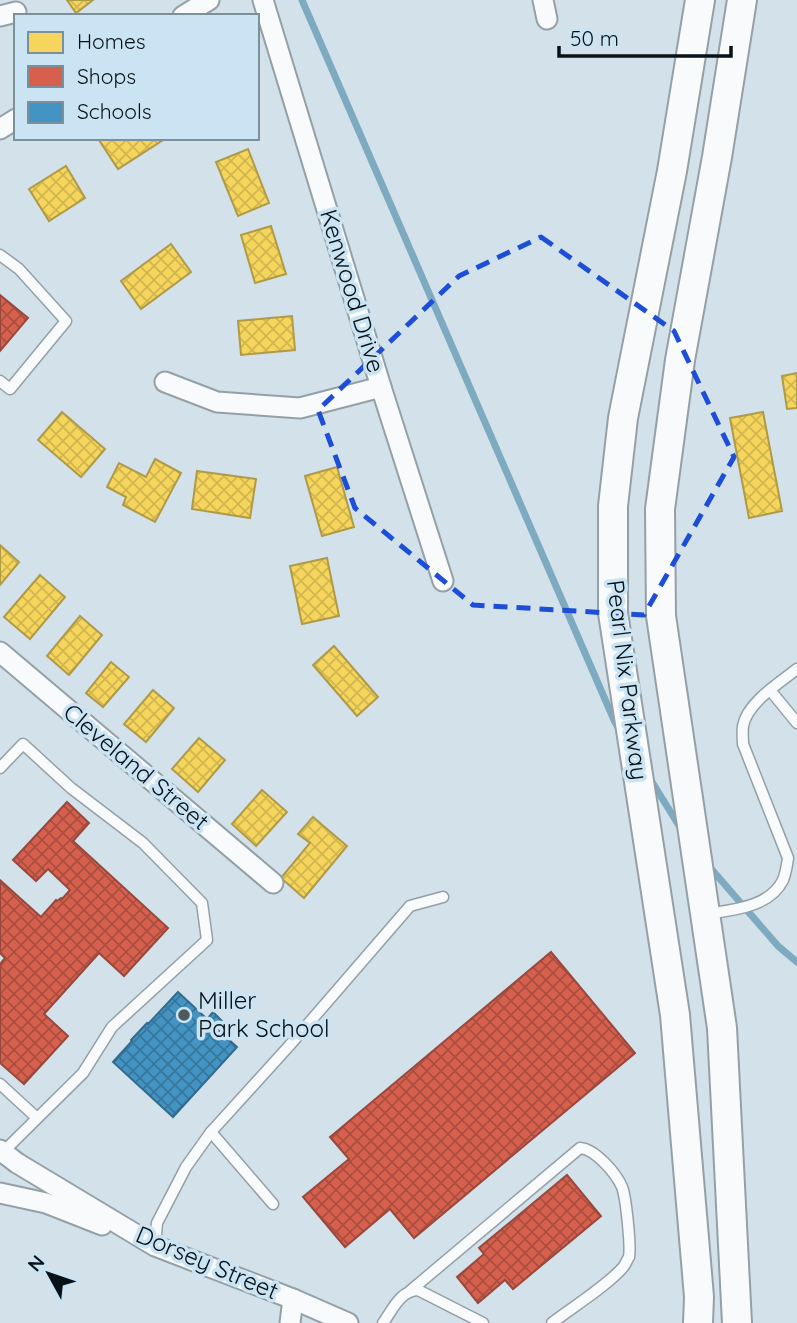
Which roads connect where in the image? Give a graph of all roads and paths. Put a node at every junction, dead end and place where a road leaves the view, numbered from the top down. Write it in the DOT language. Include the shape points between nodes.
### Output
graph roads {
  1 [pos="209,0"];
  2 [pos="263,0"];
  3 [pos="700,0"];
  4 [pos="742,0"];
  5 [pos="186,14"];
  6 [pos="0,256"];
  7 [pos="0,381"];
  8 [pos="165,382"];
  9 [pos="381,387"];
  10 [pos="443,581"];
  11 [pos="0,652"];
  12 [pos="797,669"];
  13 [pos="770,690"];
  14 [pos="797,723"];
  15 [pos="0,768"];
  16 [pos="273,883"];
  17 [pos="443,897"];
  18 [pos="706,915"];
  19 [pos="0,1084"];
  20 [pos="37,1118"];
  21 [pos="211,1132"];
  22 [pos="2,1151"];
  23 [pos="0,1193"];
  24 [pos="273,1204"];
  25 [pos="155,1246"];
  26 [pos="410,1291"];
  27 [pos="293,1299"];
  28 [pos="290,1323"];
  29 [pos="348,1323"];
  30 [pos="383,1323"];
  31 [pos="483,1323"];
  32 [pos="552,1323"];
  33 [pos="698,1323"];
  34 [pos="737,1323"];
  1 -- 5 [label="street"];
  2 -- 9 [label="street, Kenwood Drive"];
  3 -- 33 [label="main road, Pearl Nix Parkway" via="623,418 613,506 613,613 675,1015"];
  4 -- 18 [label="main road, Pearl Nix Parkway" via="680,359 660,509 661,616"];
  6 -- 7 [label="lane" via="66,321 10,389"];
  8 -- 9 [label="street" via="217,402 300,408"];
  9 -- 10 [label="street, Kenwood Drive"];
  11 -- 16 [label="street, Cleveland Street"];
  12 -- 13 [label="lane"];
  13 -- 14 [label="lane"];
  13 -- 18 [label="lane" via="749,710 742,727 743,744 788,858 785,877 760,902"];
  15 -- 20 [label="lane" via="23,744 143,843 202,903 207,940 112,1027 83,1073"];
  17 -- 21 [label="lane" via="410,906"];
  18 -- 34 [label="main road, Pearl Nix Parkway" via="722,1028"];
  19 -- 20 [label="lane"];
  20 -- 22 [label="lane"];
  21 -- 24 [label="lane"];
  21 -- 25 [label="lane" via="186,1167 157,1223"];
  22 -- 25 [label="street, Dorsey Street"];
  23 -- 25 [label="street" via="46,1203"];
  25 -- 27 [label="street, Dorsey Street"];
  26 -- 30 [label="lane"];
  26 -- 31 [label="lane" via="418,1290"];
  26 -- 32 [label="lane" via="580,1147 587,1148 622,1188 628,1257 613,1277"];
  27 -- 28 [label="street"];
  27 -- 29 [label="street, Dorsey Street"];
}
